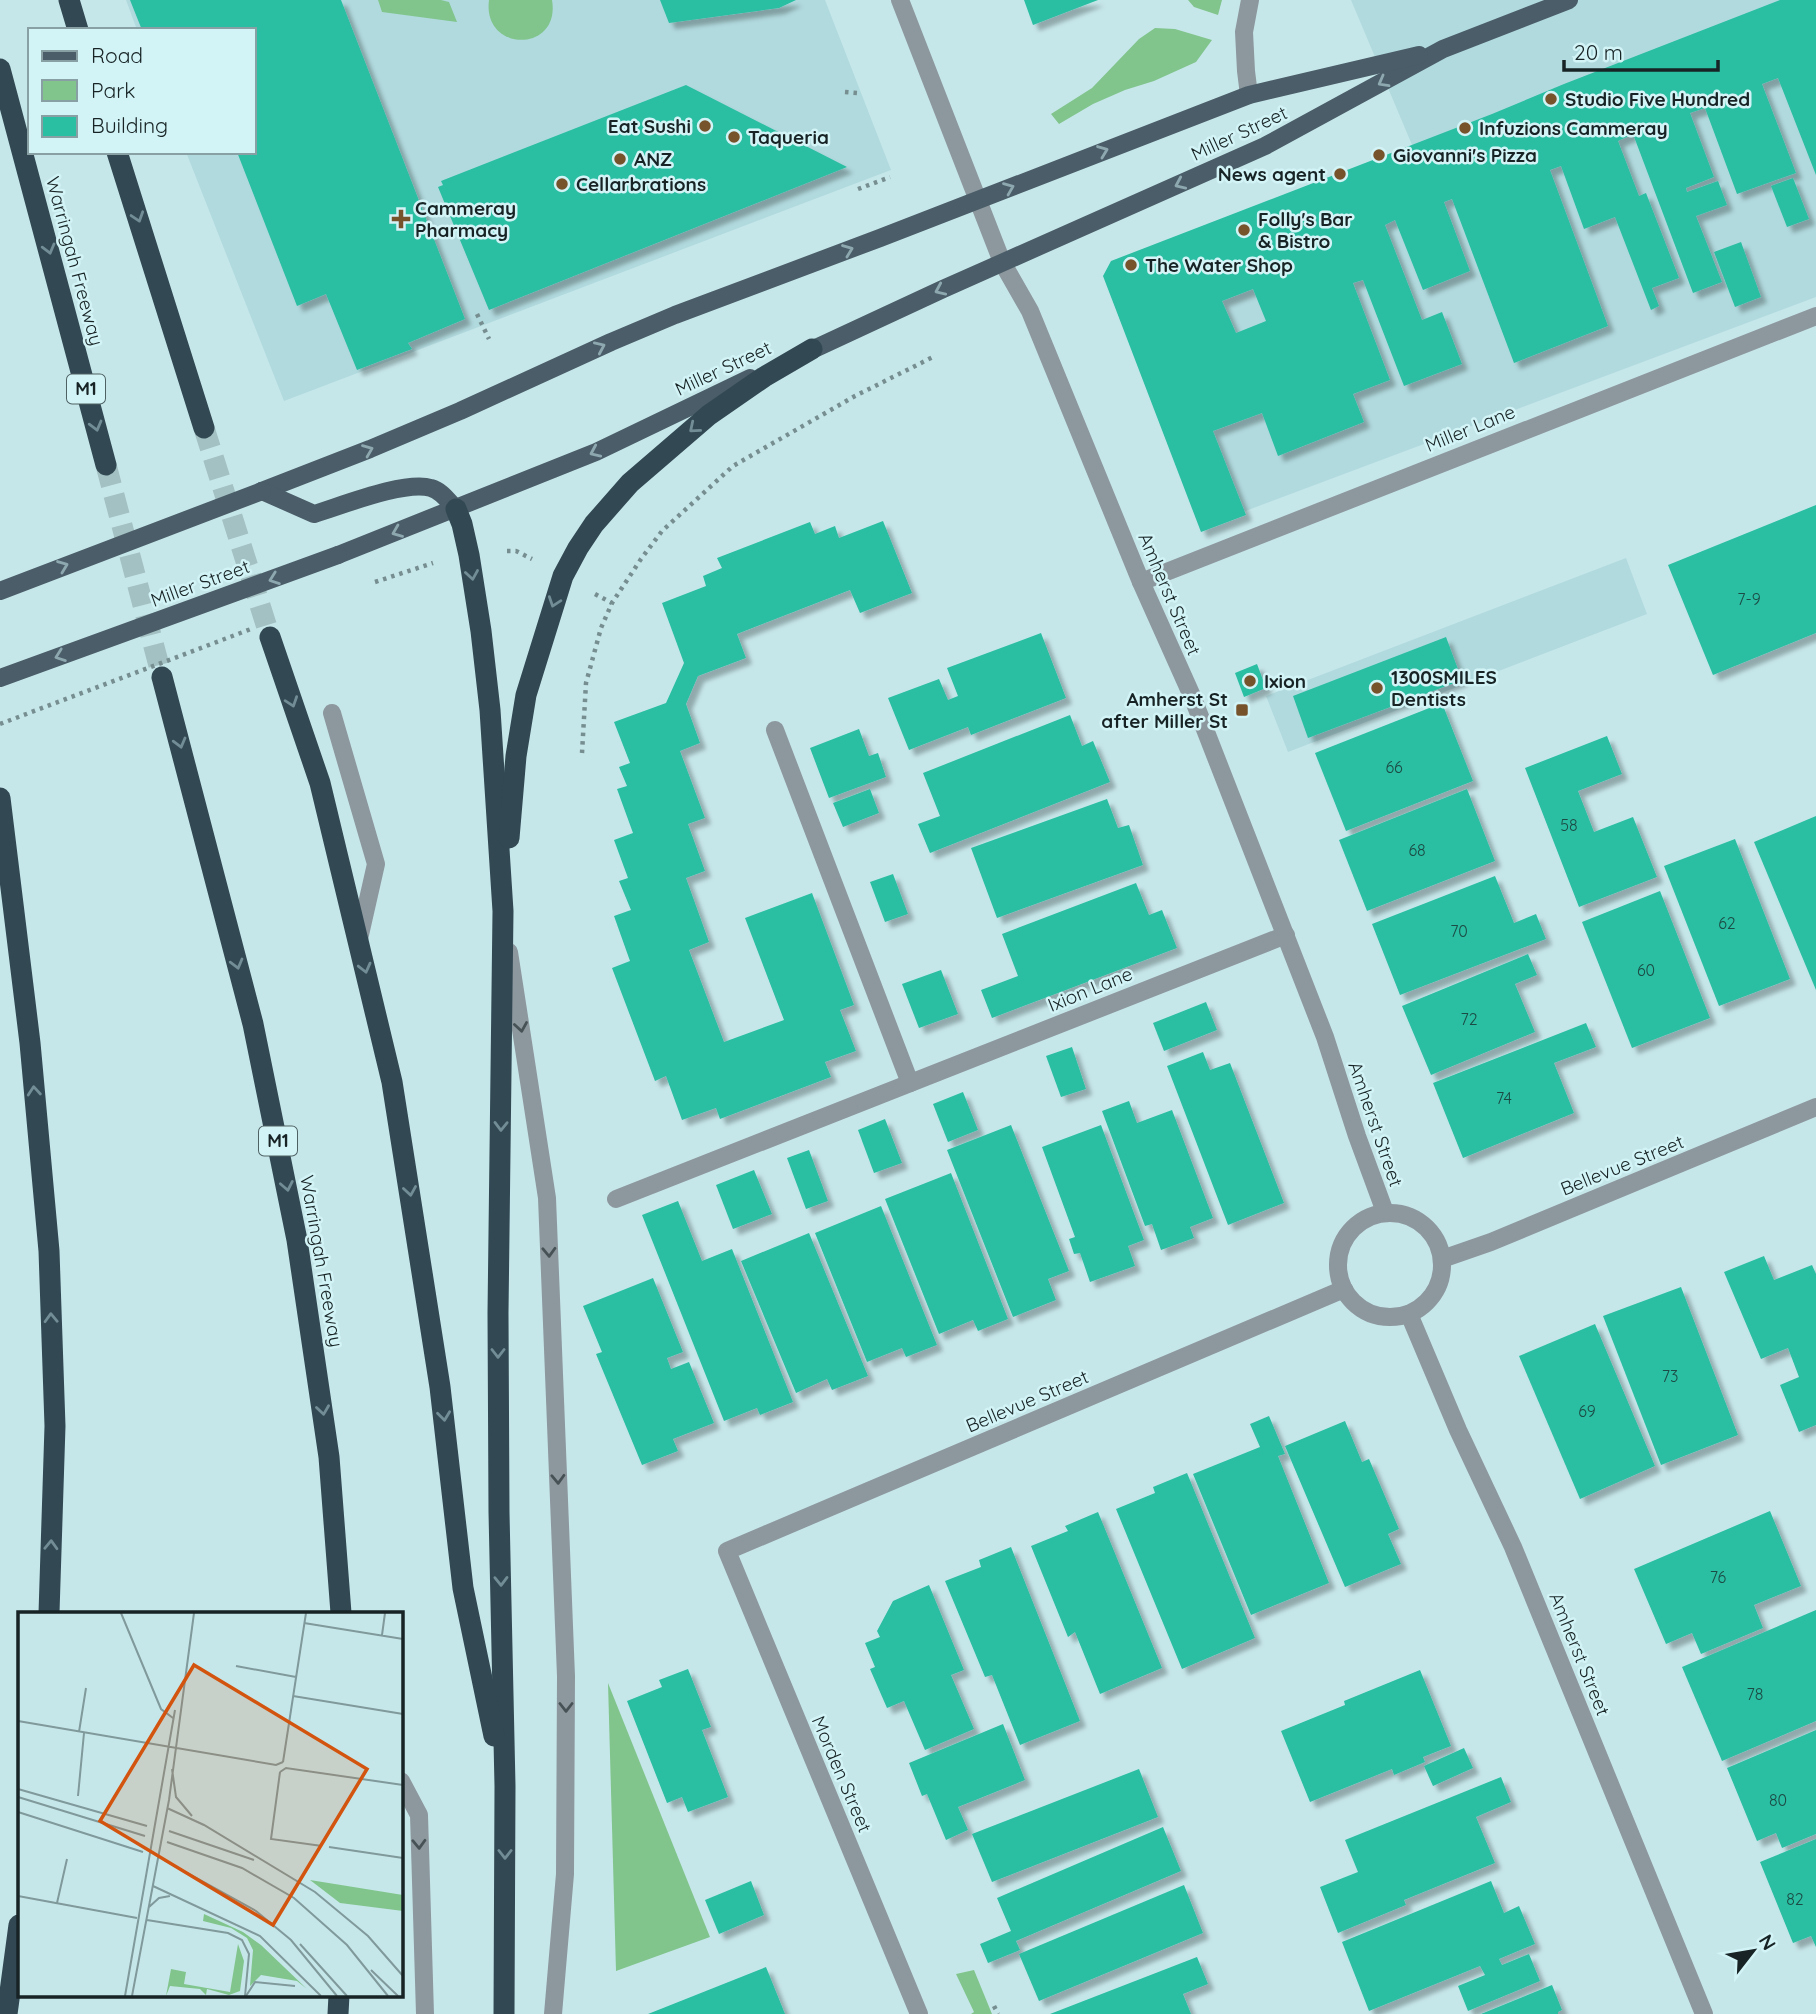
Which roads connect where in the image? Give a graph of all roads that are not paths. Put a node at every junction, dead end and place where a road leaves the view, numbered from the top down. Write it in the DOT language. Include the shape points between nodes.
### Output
graph roads {
  1 [pos="69,0"];
  2 [pos="900,0"];
  3 [pos="1250,0"];
  4 [pos="1569,0"];
  5 [pos="77,28"];
  6 [pos="1443,49"];
  7 [pos="0,68"];
  8 [pos="1249,95"];
  9 [pos="118,154"];
  10 [pos="978,200"];
  11 [pos="1002,262"];
  12 [pos="1816,316"];
  13 [pos="812,349"];
  14 [pos="204,428"];
  15 [pos="106,465"];
  16 [pos="262,491"];
  17 [pos="456,509"];
  18 [pos="1141,582"];
  19 [pos="0,591"];
  20 [pos="266,631"];
  21 [pos="162,677"];
  22 [pos="0,678"];
  23 [pos="332,713"];
  24 [pos="775,730"];
  25 [pos="0,798"];
  26 [pos="503,911"];
  27 [pos="1286,935"];
  28 [pos="358,941"];
  29 [pos="910,1083"];
  30 [pos="1816,1107"];
  31 [pos="616,1199"];
  32 [pos="1385,1212"];
  33 [pos="1443,1259"];
  34 [pos="1344,1289"];
  35 [pos="1409,1314"];
  36 [pos="727,1550"];
  37 [pos="49,1612"];
  38 [pos="341,1612"];
  39 [pos="402,1782"];
  40 [pos="505,1786"];
  41 [pos="18,1932"];
  42 [pos="339,1996"];
  43 [pos="7,2014"];
  44 [pos="338,2014"];
  45 [pos="425,2014"];
  46 [pos="504,2014"];
  47 [pos="552,2014"];
  48 [pos="919,2014"];
  49 [pos="1704,2014"];
  1 -- 5 [label="highway"];
  2 -- 10 [label="street, Amherst Street"];
  3 -- 8 [label="street" via="1244,32"];
  4 -- 6 [label="main road, Miller Street"];
  6 -- 8 [label="main road, Miller Street"];
  6 -- 11 [label="main road, Miller Street, one-way" via="1265,146"];
  7 -- 15 [label="highway, Warringah Freeway / M1, one-way"];
  10 -- 8 [label="main road, Miller Street, one-way"];
  9 -- 14 [label="highway, one-way"];
  10 -- 11 [label="street, Amherst Street"];
  16 -- 10 [label="main road, Miller Street, one-way" via="460,411 675,315"];
  11 -- 13 [label="main road, Miller Street, one-way"];
  11 -- 18 [label="street, Amherst Street" via="1030,311"];
  12 -- 18 [label="street, Miller Lane"];
  13 -- 17 [label="main road, Miller Street, one-way" via="596,452"];
  13 -- 26 [label="highway, one-way" via="764,377 689,432 630,483 578,548 563,576 526,695"];
  16 -- 17 [label="main road" via="314,514 411,487 432,488"];
  19 -- 16 [label="main road, Miller Street, one-way, bridge"];
  17 -- 22 [label="main road, Miller Street, one-way, bridge"];
  17 -- 26 [label="highway, one-way" via="469,555 481,631"];
  18 -- 27 [label="street, Amherst Street" via="1192,696"];
  20 -- 28 [label="highway, one-way" via="320,783"];
  21 -- 38 [label="highway, Warringah Freeway / M1, one-way" via="253,1024 290,1203 330,1457"];
  23 -- 28 [label="street" via="376,864"];
  24 -- 29 [label="street"];
  37 -- 25 [label="highway, one-way" via="55,1426 49,1251"];
  26 -- 40 [label="highway, one-way" via="498,1313"];
  26 -- 47 [label="street, one-way" via="547,1198 566,1675 565,1874"];
  27 -- 29 [label="street, Ixion Lane"];
  27 -- 32 [label="street, Amherst Street"];
  28 -- 40 [label="highway, one-way" via="392,1082 440,1387 464,1588"];
  29 -- 31 [label="street, Ixion Lane"];
  30 -- 33 [label="street, Bellevue Street"];
  32 -- 33 [label="street, Amherst Street" via="1411,1216 1426,1227"];
  32 -- 34 [label="street, Amherst Street" via="1359,1222 1341,1244 1337,1262"];
  33 -- 35 [label="street" via="1434,1292"];
  34 -- 35 [label="street" via="1354,1303 1376,1315"];
  34 -- 36 [label="street, Bellevue Street"];
  35 -- 49 [label="street, Amherst Street" via="1517,1559"];
  36 -- 48 [label="street, Morden Street"];
  39 -- 45 [label="street, one-way" via="419,1815"];
  40 -- 46 [label="highway, one-way"];
  41 -- 43 [label="highway"];
  42 -- 44 [label="highway"];
}
